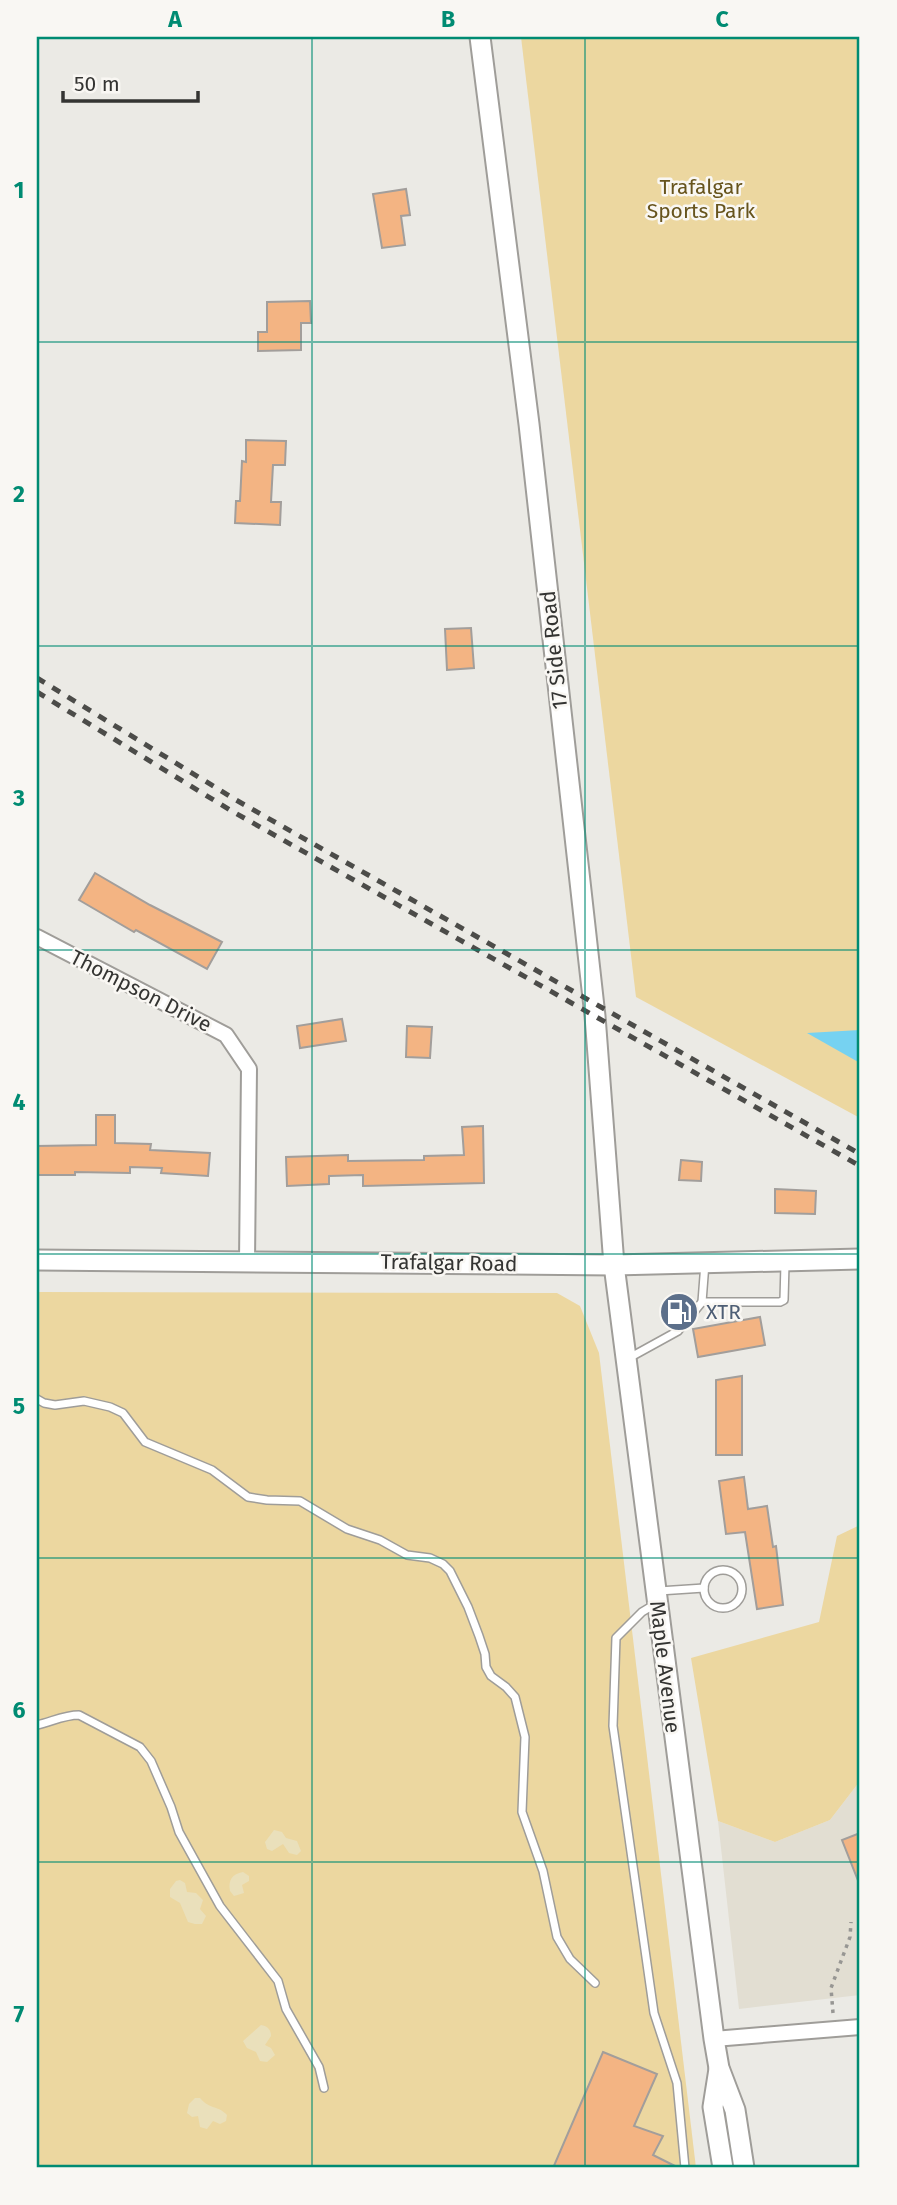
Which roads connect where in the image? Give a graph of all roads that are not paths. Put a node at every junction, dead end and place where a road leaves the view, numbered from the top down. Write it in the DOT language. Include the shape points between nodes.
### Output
graph roads {
  1 [pos="480,37"];
  2 [pos="37,937"];
  3 [pos="860,1259"];
  4 [pos="37,1261"];
  5 [pos="247,1261"];
  6 [pos="785,1261"];
  7 [pos="705,1263"];
  8 [pos="614,1265"];
  9 [pos="702,1302"];
  10 [pos="626,1360"];
  11 [pos="37,1399"];
  12 [pos="704,1588"];
  13 [pos="656,1597"];
  14 [pos="37,1725"];
  15 [pos="594,1983"];
  16 [pos="860,2028"];
  17 [pos="714,2039"];
  18 [pos="719,2068"];
  19 [pos="324,2088"];
  20 [pos="685,2168"];
  21 [pos="723,2168"];
  22 [pos="744,2168"];
  1 -- 8 [label="main road, 17 Side Road" via="529,424 595,1016"];
  2 -- 5 [label="street, Thompson Drive" via="226,1035 249,1069"];
  3 -- 6 [label="main road, Trafalgar Road"];
  4 -- 5 [label="main road, Trafalgar Road"];
  5 -- 8 [label="main road, Trafalgar Road"];
  6 -- 7 [label="main road, Trafalgar Road"];
  6 -- 9 [label="lane" via="784,1300 780,1302"];
  7 -- 8 [label="main road, Trafalgar Road"];
  7 -- 9 [label="lane"];
  8 -- 10 [label="main road, Maple Avenue"];
  9 -- 10 [label="lane" via="678,1331"];
  10 -- 13 [label="main road, Maple Avenue"];
  11 -- 15 [label="lane" via="55,1405 84,1401 110,1407 123,1413 145,1442 212,1470 248,1497 300,1501 347,1529 407,1555 430,1558 450,1571 472,1617 486,1667 518,1706 525,1737 522,1812 543,1871 557,1937 570,1959"];
  12 -- 12 [label="lane" via="710,1604 723,1609 736,1604 743,1592 740,1578 730,1570 716,1570 705,1579"];
  12 -- 13 [label="lane"];
  13 -- 17 [label="main road, Maple Avenue"];
  13 -- 20 [label="lane" via="616,1638 613,1726 654,2013 677,2083"];
  14 -- 19 [label="lane" via="79,1714 146,1754 179,1832 220,1906 278,1981 286,2009 318,2067"];
  16 -- 17 [label="street"];
  17 -- 18 [label="main road, Maple Avenue"];
  18 -- 21 [label="main road, Maple Avenue" via="713,2107"];
  18 -- 22 [label="main road, Maple Avenue" via="735,2110"];
}
